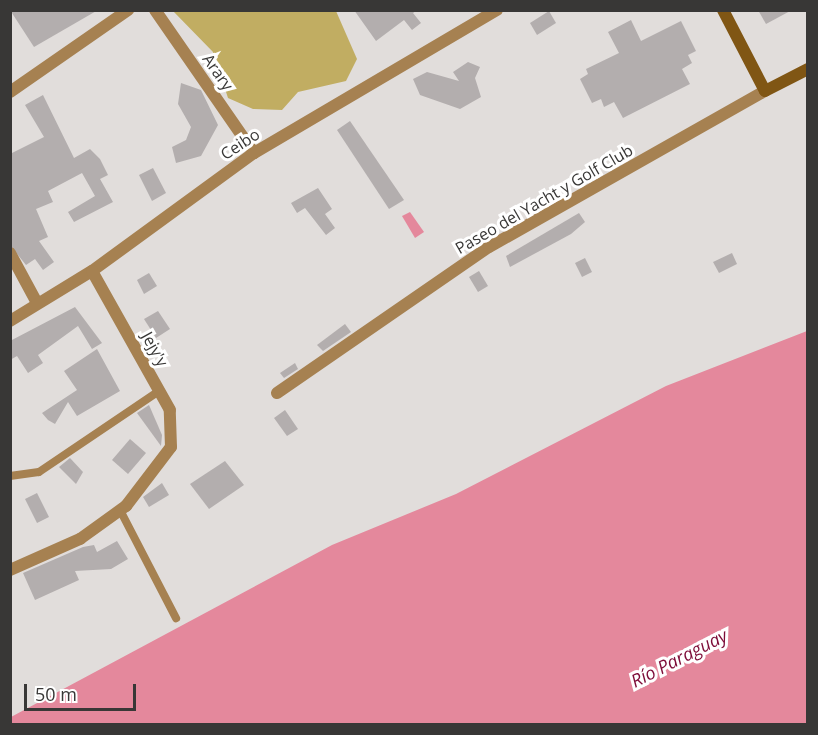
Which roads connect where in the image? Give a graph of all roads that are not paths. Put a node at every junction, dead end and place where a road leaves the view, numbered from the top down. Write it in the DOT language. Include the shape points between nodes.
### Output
graph roads {
  1 [pos="128,10"];
  2 [pos="155,10"];
  3 [pos="497,10"];
  4 [pos="723,10"];
  5 [pos="807,69"];
  6 [pos="765,91"];
  7 [pos="10,92"];
  8 [pos="254,153"];
  9 [pos="10,253"];
  10 [pos="92,271"];
  11 [pos="37,303"];
  12 [pos="10,321"];
  13 [pos="159,391"];
  14 [pos="277,393"];
  15 [pos="10,476"];
  16 [pos="120,510"];
  17 [pos="10,570"];
  18 [pos="176,618"];
  1 -- 7 [label="street"];
  2 -- 8 [label="street, Arary"];
  3 -- 8 [label="street, Ceibo"];
  4 -- 6 [label="main road"];
  5 -- 6 [label="main road, Paseo del Yacht y Golf Club"];
  6 -- 14 [label="street, Paseo del Yacht y Golf Club" via="489,247"];
  8 -- 10 [label="street, Ceibo"];
  9 -- 11 [label="street"];
  10 -- 11 [label="street, Ceibo"];
  10 -- 13 [label="street, Jejy'y"];
  11 -- 12 [label="street, Ceibo"];
  13 -- 15 [label="lane" via="39,472"];
  13 -- 16 [label="street, Jejy'y" via="174,422 171,447"];
  16 -- 17 [label="street" via="80,539"];
  16 -- 18 [label="lane"];
}
